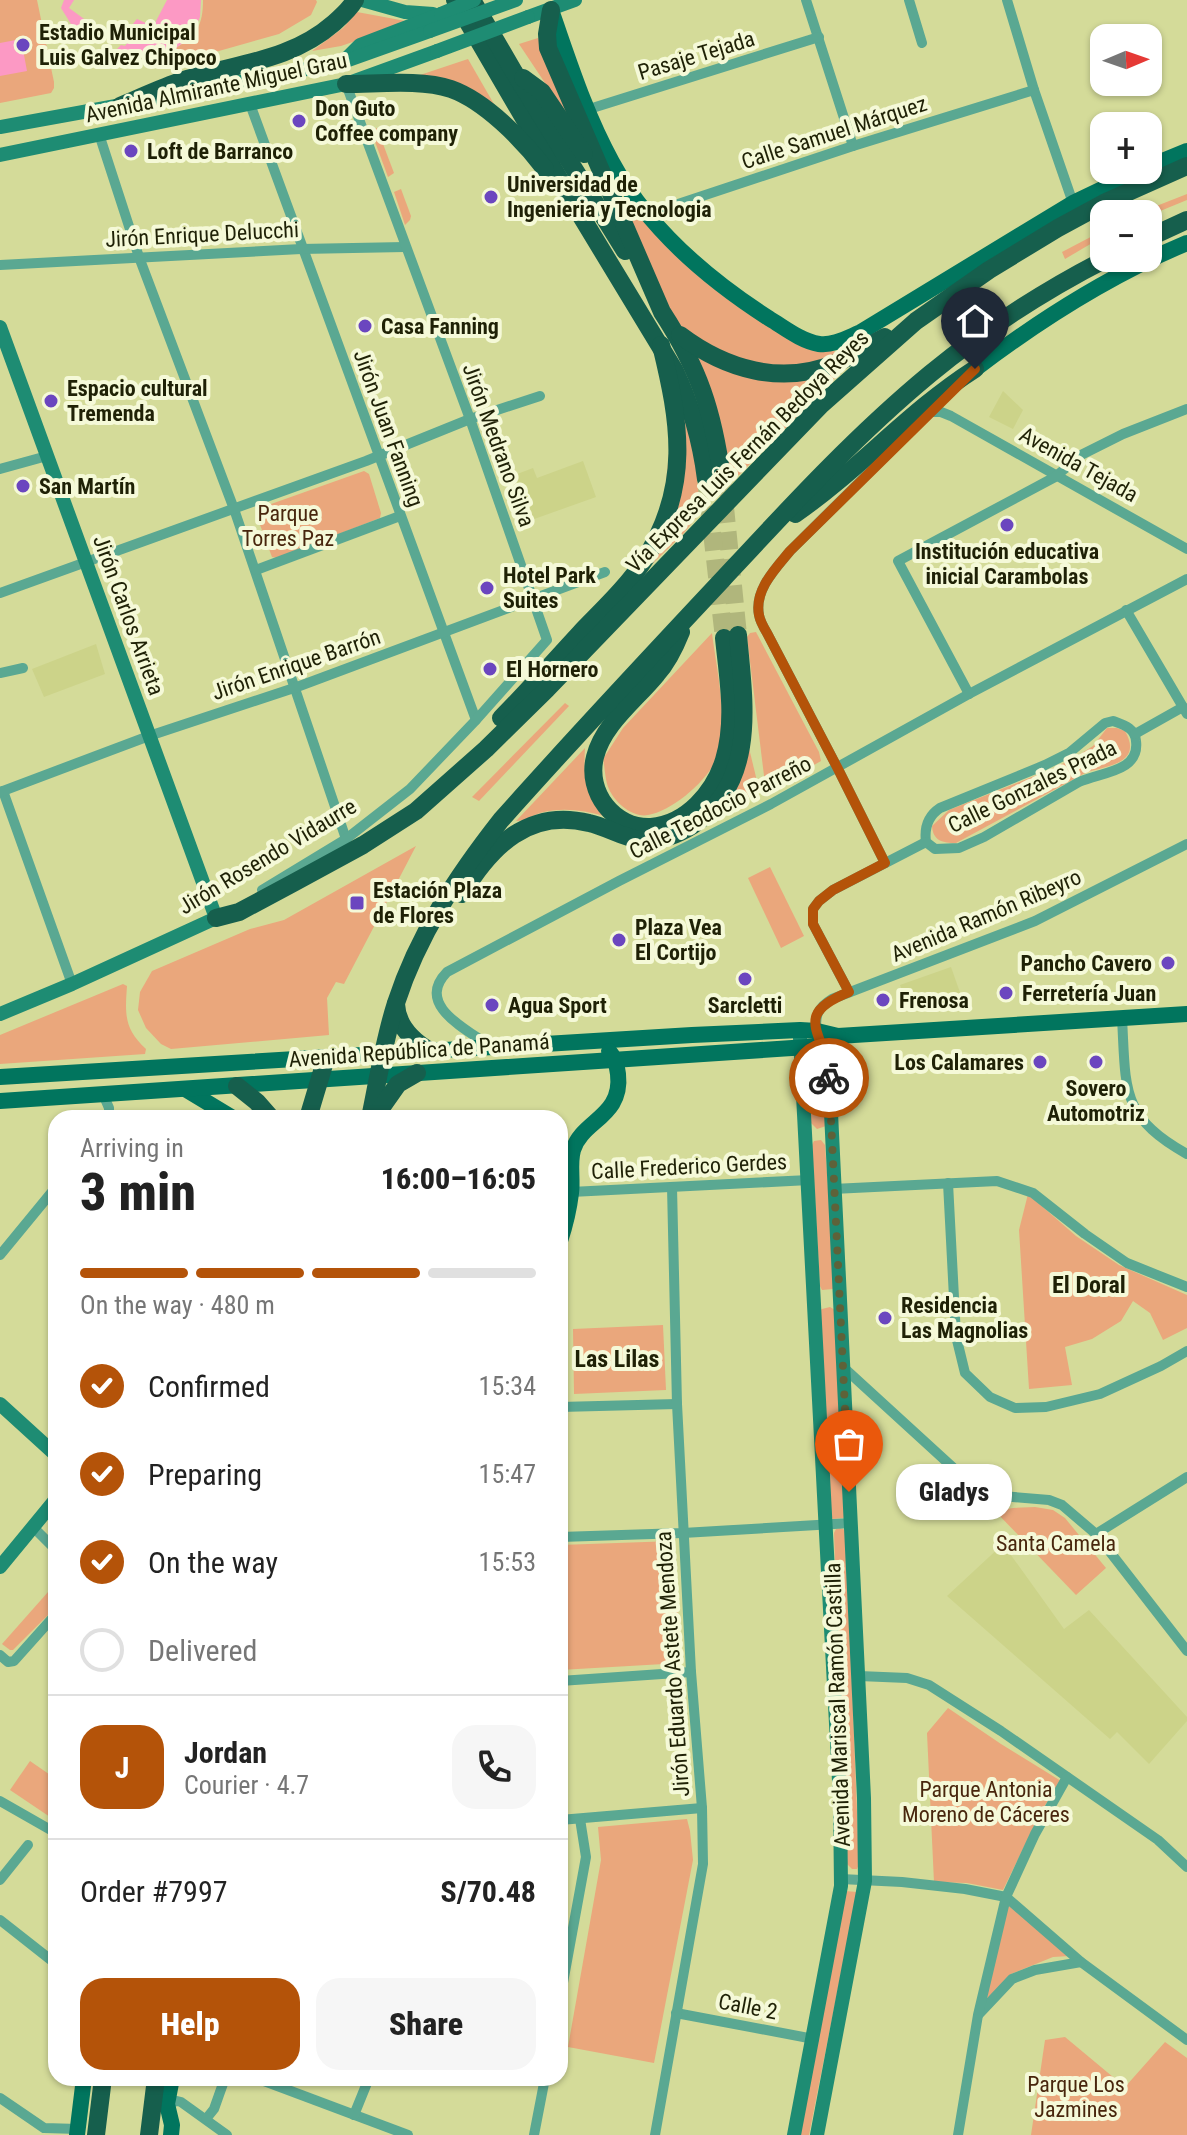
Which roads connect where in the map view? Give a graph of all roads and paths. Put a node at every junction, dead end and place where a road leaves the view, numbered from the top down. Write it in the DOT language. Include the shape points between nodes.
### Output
graph roads {
  1 [pos="355,0"];
  2 [pos="362,0"];
  3 [pos="455,0"];
  4 [pos="473,0"];
  5 [pos="516,0"];
  6 [pos="575,0"];
  7 [pos="806,0"];
  8 [pos="909,0"];
  9 [pos="1007,0"];
  10 [pos="551,10"];
  11 [pos="420,22"];
  12 [pos="819,37"];
  13 [pos="922,43"];
  14 [pos="508,75"];
  15 [pos="346,84"];
  16 [pos="1034,90"];
  17 [pos="250,104"];
  18 [pos="120,106"];
  19 [pos="586,110"];
  20 [pos="0,127"];
  21 [pos="99,134"];
  22 [pos="853,146"];
  23 [pos="1187,151"];
  24 [pos="0,155"];
  25 [pos="538,161"];
  26 [pos="1162,161"];
  27 [pos="1187,166"];
  28 [pos="1113,184"];
  29 [pos="1073,203"];
  30 [pos="648,214"];
  31 [pos="581,216"];
  32 [pos="1187,220"];
  33 [pos="1162,232"];
  34 [pos="1187,243"];
  35 [pos="405,247"];
  36 [pos="301,249"];
  37 [pos="139,257"];
  38 [pos="0,265"];
  39 [pos="1090,268"];
  40 [pos="662,312"];
  41 [pos="916,321"];
  42 [pos="0,327"];
  43 [pos="673,329"];
  44 [pos="661,345"];
  45 [pos="975,369"];
  46 [pos="540,396"];
  47 [pos="930,409"];
  48 [pos="1187,409"];
  49 [pos="470,419"];
  50 [pos="47,456"];
  51 [pos="378,456"];
  52 [pos="0,469"];
  53 [pos="1055,477"];
  54 [pos="234,509"];
  55 [pos="400,516"];
  56 [pos="763,536"];
  57 [pos="1187,549"];
  58 [pos="85,561"];
  59 [pos="256,570"];
  60 [pos="605,572"];
  61 [pos="1187,579"];
  62 [pos="0,593"];
  63 [pos="534,599"];
  64 [pos="1126,610"];
  65 [pos="688,616"];
  66 [pos="443,633"];
  67 [pos="547,640"];
  68 [pos="23,668"];
  69 [pos="0,673"];
  70 [pos="297,687"];
  71 [pos="969,694"];
  72 [pos="1185,710"];
  73 [pos="476,720"];
  74 [pos="1135,734"];
  75 [pos="149,736"];
  76 [pos="838,769"];
  77 [pos="2,792"];
  78 [pos="416,811"];
  79 [pos="346,839"];
  80 [pos="926,842"];
  81 [pos="1187,844"];
  82 [pos="885,863"];
  83 [pos="216,918"];
  84 [pos="415,952"];
  85 [pos="72,984"];
  86 [pos="849,992"];
  87 [pos="395,1003"];
  88 [pos="0,1014"];
  89 [pos="1187,1014"];
  90 [pos="1122,1018"];
  91 [pos="800,1038"];
  92 [pos="820,1038"];
  93 [pos="597,1041"];
  94 [pos="492,1047"];
  95 [pos="430,1051"];
  96 [pos="383,1054"];
  97 [pos="326,1058"];
  98 [pos="615,1058"];
  99 [pos="417,1073"];
  100 [pos="379,1075"];
  101 [pos="0,1077"];
  102 [pos="319,1080"];
  103 [pos="237,1086"];
  104 [pos="184,1088"];
  105 [pos="103,1094"];
  106 [pos="0,1101"];
  107 [pos="109,1110"];
  108 [pos="220,1110"];
  109 [pos="264,1110"];
  110 [pos="310,1110"];
  111 [pos="373,1110"];
  112 [pos="378,1110"];
  113 [pos="832,1134"];
  114 [pos="806,1135"];
  115 [pos="1187,1154"];
  116 [pos="809,1180"];
  117 [pos="948,1183"];
  118 [pos="672,1187"];
  119 [pos="833,1189"];
  120 [pos="571,1192"];
  121 [pos="48,1197"];
  122 [pos="568,1211"];
  123 [pos="0,1255"];
  124 [pos="1187,1287"];
  125 [pos="839,1297"];
  126 [pos="814,1298"];
  127 [pos="1187,1351"];
  128 [pos="843,1367"];
  129 [pos="0,1404"];
  130 [pos="677,1404"];
  131 [pos="568,1407"];
  132 [pos="48,1448"];
  133 [pos="1187,1477"];
  134 [pos="48,1509"];
  135 [pos="851,1523"];
  136 [pos="826,1524"];
  137 [pos="33,1527"];
  138 [pos="683,1533"];
  139 [pos="1096,1534"];
  140 [pos="568,1537"];
  141 [pos="48,1542"];
  142 [pos="0,1567"];
  143 [pos="48,1623"];
  144 [pos="1187,1651"];
  145 [pos="4,1658"];
  146 [pos="691,1672"];
  147 [pos="859,1676"];
  148 [pos="568,1680"];
  149 [pos="1067,1777"];
  150 [pos="0,1801"];
  151 [pos="702,1808"];
  152 [pos="580,1819"];
  153 [pos="568,1820"];
  154 [pos="48,1828"];
  155 [pos="28,1845"];
  156 [pos="1187,1867"];
  157 [pos="841,1879"];
  158 [pos="0,1880"];
  159 [pos="865,1881"];
  160 [pos="1006,1897"];
  161 [pos="0,1920"];
  162 [pos="568,1955"];
  163 [pos="48,1958"];
  164 [pos="1081,1962"];
  165 [pos="676,2013"];
  166 [pos="978,2015"];
  167 [pos="814,2039"];
  168 [pos="1187,2040"];
  169 [pos="83,2086"];
  170 [pos="102,2086"];
  171 [pos="155,2086"];
  172 [pos="170,2086"];
  173 [pos="222,2086"];
  174 [pos="277,2086"];
  175 [pos="366,2086"];
  176 [pos="543,2086"];
  177 [pos="0,2098"];
  178 [pos="167,2104"];
  179 [pos="354,2115"];
  180 [pos="206,2119"];
  181 [pos="78,2132"];
  182 [pos="96,2135"];
  183 [pos="149,2135"];
  184 [pos="171,2135"];
  185 [pos="227,2135"];
  186 [pos="408,2135"];
  187 [pos="534,2135"];
  188 [pos="655,2135"];
  189 [pos="794,2135"];
  190 [pos="817,2135"];
  191 [pos="958,2135"];
  1 -- 18 [label="highway" via="316,38 287,53 179,82"];
  2 -- 11 [label="main road"];
  3 -- 14 [label="highway"];
  4 -- 11 [label="main road, bridge"];
  4 -- 14 [label="highway"];
  5 -- 11 [label="main road, Avenida Almirante Miguel Grau, bridge"];
  6 -- 10 [label="main road, Avenida Almirante Miguel Grau"];
  7 -- 12 [label="street"];
  8 -- 13 [label="street"];
  9 -- 16 [label="street"];
  10 -- 15 [label="main road, Avenida Almirante Miguel Grau, bridge"];
  10 -- 19 [label="main road"];
  10 -- 40 [label="highway" via="548,48"];
  11 -- 18 [label="main road, Avenida Almirante Miguel Grau" via="343,62"];
  12 -- 19 [label="street, Pasaje Tejada"];
  12 -- 22 [label="street"];
  14 -- 25 [label="highway" via="498,90"];
  14 -- 31 [label="highway"];
  14 -- 40 [label="highway"];
  15 -- 17 [label="main road, Avenida Almirante Miguel Grau"];
  15 -- 25 [label="highway" via="452,89 497,117"];
  15 -- 35 [label="street, Jirón Medrano Silva"];
  16 -- 22 [label="street, Calle Samuel Márquez"];
  16 -- 29 [label="street"];
  17 -- 21 [label="main road, Avenida Almirante Miguel Grau"];
  17 -- 36 [label="street, Jirón Juan Fanning"];
  18 -- 20 [label="main road, Avenida Almirante Miguel Grau"];
  19 -- 30 [label="main road" via="613,164"];
  21 -- 24 [label="main road, Avenida Almirante Miguel Grau"];
  21 -- 37 [label="street"];
  22 -- 30 [label="street, Calle Samuel Márquez"];
  23 -- 26 [label="main road"];
  25 -- 31 [label="highway"];
  27 -- 41 [label="highway, Vía Expresa Luis Fernán Bedoya Reyes" via="1058,228"];
  28 -- 29 [label="main road"];
  29 -- 30 [label="main road" via="859,333 830,344 805,339 750,306 704,272"];
  31 -- 44 [label="highway"];
  32 -- 33 [label="highway"];
  34 -- 45 [label="main road" via="1074,301"];
  35 -- 36 [label="street, Jirón Enrique Delucchi"];
  35 -- 49 [label="street, Jirón Medrano Silva"];
  36 -- 37 [label="street, Jirón Enrique Delucchi"];
  36 -- 51 [label="street, Jirón Juan Fanning"];
  37 -- 38 [label="street, Jirón Enrique Delucchi"];
  37 -- 54 [label="street"];
  39 -- 56 [label="highway" via="1021,308 939,367 857,440"];
  40 -- 43 [label="highway"];
  41 -- 43 [label="highway" via="838,363 783,374 720,360"];
  41 -- 78 [label="highway, Vía Expresa Luis Fernán Bedoya Reyes" via="821,405 538,697"];
  42 -- 50 [label="main road, Jirón Carlos Arrieta"];
  43 -- 44 [label="highway" via="711,415 714,479 688,398"];
  44 -- 78 [label="highway" via="677,416 678,461 662,527 646,558"];
  45 -- 47 [label="street"];
  45 -- 47 [label="highway" via="951,384"];
  46 -- 49 [label="street"];
  47 -- 53 [label="street, Avenida Tejada"];
  47 -- 56 [label="highway"];
  47 -- 76 [label="street" via="790,551 760,595 759,614 767,633"];
  48 -- 53 [label="street" via="1081,455"];
  49 -- 51 [label="street"];
  49 -- 63 [label="street, Jirón Medrano Silva"];
  50 -- 52 [label="street"];
  50 -- 58 [label="main road, Jirón Carlos Arrieta"];
  51 -- 54 [label="street"];
  51 -- 55 [label="street, Jirón Juan Fanning"];
  53 -- 57 [label="street, Avenida Tejada"];
  53 -- 71 [label="street" via="898,561"];
  54 -- 58 [label="street"];
  54 -- 59 [label="street"];
  55 -- 59 [label="street"];
  55 -- 66 [label="street, Jirón Juan Fanning"];
  56 -- 65 [label="highway"];
  58 -- 62 [label="street"];
  58 -- 75 [label="main road, Jirón Carlos Arrieta"];
  59 -- 70 [label="street"];
  60 -- 63 [label="street, Jirón Enrique Barrón"];
  61 -- 64 [label="street, Calle Teodocio Parreño"];
  63 -- 66 [label="street, Jirón Enrique Barrón"];
  63 -- 67 [label="street, Jirón Medrano Silva"];
  64 -- 71 [label="street, Calle Teodocio Parreño"];
  64 -- 72 [label="street"];
  65 -- 84 [label="highway" via="501,820 442,902"];
  65 -- 84 [label="highway" via="660,672 614,722 597,750 593,769 597,794 625,821 653,827 692,809 716,780 724,758 730,731 731,637 744,706 742,746 733,777 709,812 691,827 657,840 634,839 571,820 516,832 493,850"];
  66 -- 70 [label="street, Jirón Enrique Barrón"];
  66 -- 73 [label="street, Jirón Juan Fanning"];
  67 -- 73 [label="street, Jirón Rosendo Vidaurre"];
  68 -- 69 [label="street"];
  70 -- 75 [label="street, Jirón Enrique Barrón"];
  70 -- 79 [label="street"];
  71 -- 76 [label="street, Calle Teodocio Parreño"];
  72 -- 74 [label="street, Calle Gonzales Prada"];
  73 -- 79 [label="street, Jirón Rosendo Vidaurre" via="410,789"];
  74 -- 80 [label="street, Calle Gonzales Prada" via="1136,755 1125,767 1079,782 959,848 935,849"];
  74 -- 80 [label="street, Calle Gonzales Prada" via="1113,721 1105,723 1057,759 940,808 927,822"];
  75 -- 77 [label="street, Jirón Enrique Barrón"];
  75 -- 83 [label="main road, Jirón Carlos Arrieta"];
  76 -- 82 [label="street"];
  76 -- 94 [label="street, Calle Teodocio Parreño" via="447,972 434,992 439,1005"];
  77 -- 85 [label="street"];
  78 -- 83 [label="highway, Vía Expresa Luis Fernán Bedoya Reyes" via="239,912"];
  79 -- 83 [label="street, Jirón Rosendo Vidaurre"];
  80 -- 82 [label="street, Calle Gonzales Prada"];
  81 -- 86 [label="street, Avenida Ramón Ribeyro" via="1035,921"];
  82 -- 86 [label="street, Calle Gonzales Prada" via="833,890 813,909 813,924"];
  83 -- 85 [label="main road, Jirón Rosendo Vidaurre"];
  84 -- 87 [label="highway"];
  85 -- 88 [label="main road, Jirón Rosendo Vidaurre"];
  86 -- 92 [label="street, Avenida Ramón Ribeyro" via="820,1009 815,1021"];
  87 -- 95 [label="highway" via="406,1031"];
  87 -- 96 [label="highway"];
  89 -- 90 [label="main road, Avenida República de Panamá"];
  90 -- 92 [label="main road, Avenida República de Panamá"];
  90 -- 115 [label="street" via="1132,1102 1152,1131"];
  91 -- 92 [label="main road, Avenida República de Panamá"];
  91 -- 93 [label="main road, Avenida República de Panamá"];
  91 -- 98 [label="main road, Avenida República de Panamá"];
  91 -- 114 [label="main road, Avenida Mariscal Ramón Castilla"];
  92 -- 113 [label="main road, Avenida Mariscal Ramón Castilla" via="829,1071"];
  93 -- 94 [label="main road, Avenida República de Panamá"];
  93 -- 98 [label="main road"];
  94 -- 95 [label="main road, Avenida República de Panamá"];
  95 -- 96 [label="main road, Avenida República de Panamá"];
  96 -- 97 [label="main road, Avenida República de Panamá"];
  96 -- 100 [label="highway"];
  97 -- 101 [label="main road, Avenida República de Panamá"];
  97 -- 102 [label="highway"];
  98 -- 99 [label="main road, Avenida República de Panamá"];
  98 -- 120 [label="main road" via="617,1095 574,1146"];
  99 -- 100 [label="main road, Avenida República de Panamá"];
  99 -- 112 [label="highway" via="398,1084"];
  100 -- 102 [label="main road, Avenida República de Panamá"];
  100 -- 111 [label="highway"];
  102 -- 103 [label="main road, Avenida República de Panamá"];
  102 -- 110 [label="highway"];
  103 -- 104 [label="main road, Avenida República de Panamá"];
  103 -- 109 [label="highway"];
  104 -- 105 [label="main road, Avenida República de Panamá"];
  104 -- 108 [label="main road"];
  105 -- 106 [label="main road, Avenida República de Panamá"];
  105 -- 107 [label="street"];
  113 -- 114 [label="main road"];
  113 -- 119 [label="main road, Avenida Mariscal Ramón Castilla"];
  114 -- 116 [label="main road, Avenida Mariscal Ramón Castilla"];
  116 -- 118 [label="street, Calle Frederico Gerdes"];
  116 -- 126 [label="main road, Avenida Mariscal Ramón Castilla"];
  117 -- 119 [label="street"];
  117 -- 124 [label="street" via="997,1181 1033,1193 1127,1263"];
  117 -- 127 [label="street" via="956,1336 965,1373 990,1397 1015,1408 1087,1398"];
  118 -- 120 [label="street, Calle Frederico Gerdes"];
  118 -- 130 [label="street, Jirón Eduardo Astete Mendoza"];
  119 -- 125 [label="main road, Avenida Mariscal Ramón Castilla"];
  120 -- 122 [label="main road"];
  121 -- 123 [label="street"];
  125 -- 126 [label="main road"];
  125 -- 128 [label="main road, Avenida Mariscal Ramón Castilla"];
  126 -- 136 [label="main road, Avenida Mariscal Ramón Castilla"];
  128 -- 135 [label="main road, Avenida Mariscal Ramón Castilla"];
  128 -- 139 [label="street" via="971,1484 990,1495 1062,1505"];
  129 -- 132 [label="main road"];
  130 -- 131 [label="street"];
  130 -- 138 [label="street, Jirón Eduardo Astete Mendoza"];
  133 -- 139 [label="street"];
  134 -- 137 [label="main road"];
  135 -- 136 [label="street"];
  135 -- 147 [label="main road, Avenida Mariscal Ramón Castilla"];
  136 -- 138 [label="street"];
  136 -- 157 [label="main road, Avenida Mariscal Ramón Castilla"];
  137 -- 141 [label="street"];
  137 -- 142 [label="main road"];
  138 -- 140 [label="street"];
  138 -- 146 [label="street, Jirón Eduardo Astete Mendoza"];
  139 -- 144 [label="street"];
  143 -- 145 [label="street" via="14,1661"];
  146 -- 148 [label="street"];
  146 -- 151 [label="street, Jirón Eduardo Astete Mendoza"];
  147 -- 149 [label="street" via="907,1678 929,1685"];
  147 -- 159 [label="main road, Avenida Mariscal Ramón Castilla"];
  149 -- 156 [label="street" via="1158,1840"];
  149 -- 160 [label="street"];
  150 -- 154 [label="street"];
  151 -- 152 [label="street"];
  151 -- 165 [label="street, Jirón Eduardo Astete Mendoza" via="703,1864"];
  152 -- 153 [label="street"];
  152 -- 162 [label="street" via="586,1857"];
  155 -- 158 [label="street"];
  157 -- 159 [label="street"];
  157 -- 167 [label="main road, Avenida Mariscal Ramón Castilla"];
  159 -- 160 [label="street"];
  159 -- 190 [label="main road, Avenida Mariscal Ramón Castilla"];
  160 -- 164 [label="street"];
  160 -- 166 [label="street"];
  161 -- 163 [label="street"];
  164 -- 166 [label="street" via="1012,1979"];
  164 -- 168 [label="street"];
  165 -- 167 [label="street, Calle 2"];
  165 -- 188 [label="street, Jirón Eduardo Astete Mendoza"];
  166 -- 191 [label="street"];
  167 -- 189 [label="main road, Avenida Mariscal Ramón Castilla"];
  169 -- 181 [label="main road"];
  170 -- 182 [label="highway"];
  171 -- 183 [label="highway"];
  172 -- 178 [label="main road"];
  173 -- 180 [label="street"];
  174 -- 179 [label="street"];
  175 -- 179 [label="street"];
  176 -- 187 [label="street"];
  177 -- 181 [label="street" via="44,2128"];
  178 -- 180 [label="street" via="181,2102"];
  178 -- 184 [label="main road"];
  179 -- 186 [label="street"];
  180 -- 185 [label="street"];
}
